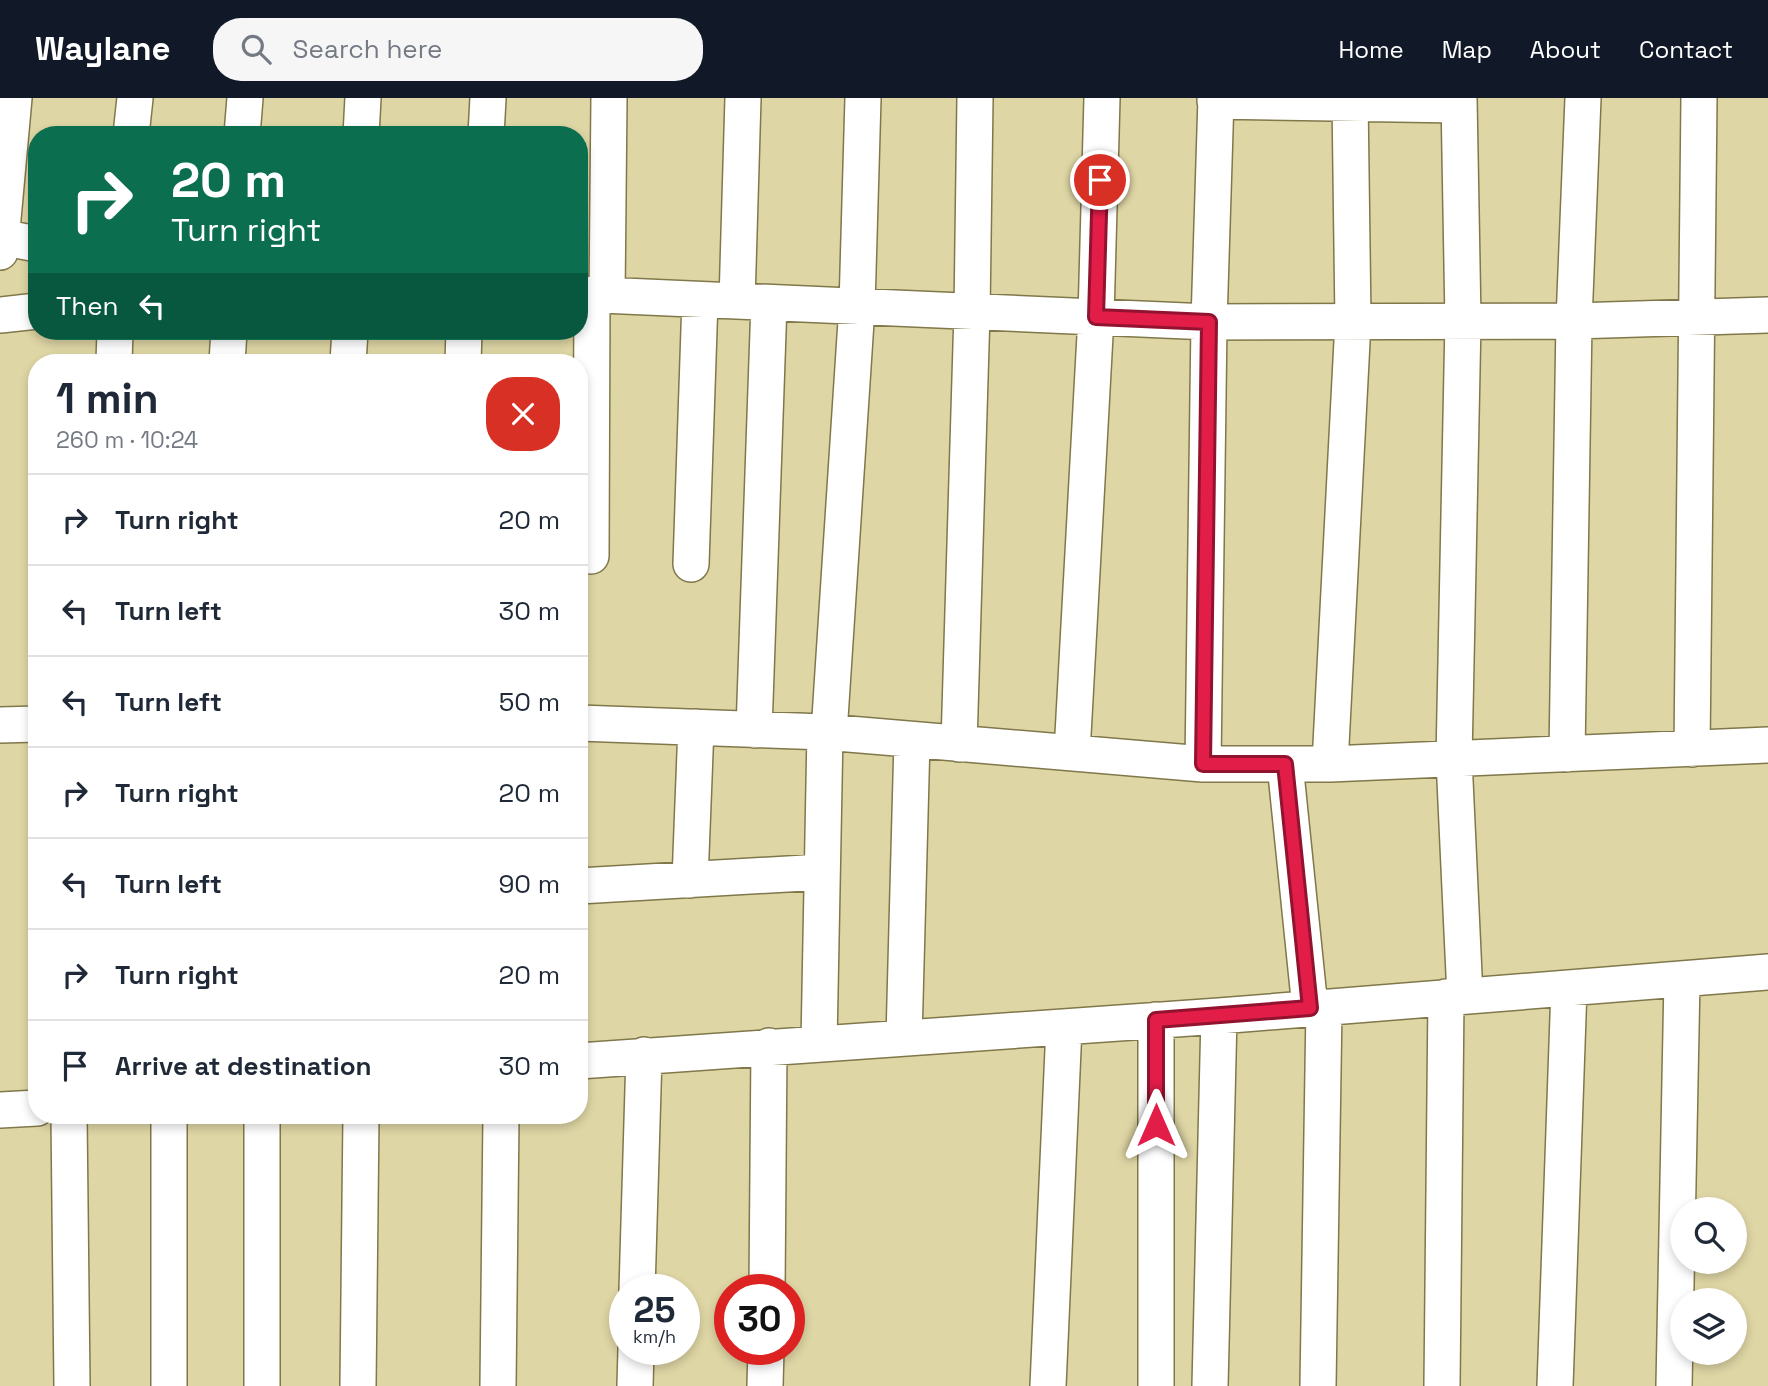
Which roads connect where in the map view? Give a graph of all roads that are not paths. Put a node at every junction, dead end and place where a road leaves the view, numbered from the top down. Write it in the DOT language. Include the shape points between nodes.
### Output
graph roads {
  1 [pos="14,98"];
  2 [pos="135,98"];
  3 [pos="245,98"];
  4 [pos="363,98"];
  5 [pos="488,98"];
  6 [pos="609,98"];
  7 [pos="743,98"];
  8 [pos="863,98"];
  9 [pos="975,98"];
  10 [pos="1102,98"];
  11 [pos="1584,98"];
  12 [pos="1699,98"];
  13 [pos="1215,100"];
  14 [pos="1350,101"];
  15 [pos="1459,102"];
  16 [pos="132,126"];
  17 [pos="243,126"];
  18 [pos="361,126"];
  19 [pos="486,126"];
  20 [pos="1,242"];
  21 [pos="28,244"];
  22 [pos="593,295"];
  23 [pos="701,300"];
  24 [pos="753,302"];
  25 [pos="858,306"];
  26 [pos="28,312"];
  27 [pos="972,312"];
  28 [pos="0,315"];
  29 [pos="1768,315"];
  30 [pos="1096,317"];
  31 [pos="1696,317"];
  32 [pos="1463,321"];
  33 [pos="1574,321"];
  34 [pos="1209,322"];
  35 [pos="1353,322"];
  36 [pos="591,556"];
  37 [pos="691,564"];
  38 [pos="588,723"];
  39 [pos="28,724"];
  40 [pos="0,726"];
  41 [pos="696,727"];
  42 [pos="754,730"];
  43 [pos="827,733"];
  44 [pos="912,740"];
  45 [pos="960,744"];
  46 [pos="1768,746"];
  47 [pos="1692,749"];
  48 [pos="1072,753"];
  49 [pos="1567,754"];
  50 [pos="1454,759"];
  51 [pos="1203,764"];
  52 [pos="1285,764"];
  53 [pos="1330,764"];
  54 [pos="822,872"];
  55 [pos="690,880"];
  56 [pos="588,886"];
  57 [pos="1768,972"];
  58 [pos="1682,979"];
  59 [pos="1569,988"];
  60 [pos="1455,997"];
  61 [pos="1317,1008"];
  62 [pos="1219,1016"];
  63 [pos="1156,1020"];
  64 [pos="1063,1027"];
  65 [pos="904,1038"];
  66 [pos="819,1043"];
  67 [pos="769,1046"];
  68 [pos="644,1055"];
  69 [pos="588,1060"];
  70 [pos="28,1108"];
  71 [pos="0,1110"];
  72 [pos="69,1124"];
  73 [pos="169,1124"];
  74 [pos="262,1124"];
  75 [pos="361,1124"];
  76 [pos="501,1124"];
  77 [pos="637,1274"];
  78 [pos="766,1274"];
  79 [pos="636,1365"];
  80 [pos="766,1365"];
  81 [pos="72,1386"];
  82 [pos="169,1386"];
  83 [pos="262,1386"];
  84 [pos="358,1386"];
  85 [pos="498,1386"];
  86 [pos="635,1386"];
  87 [pos="765,1386"];
  88 [pos="1048,1386"];
  89 [pos="1156,1386"];
  90 [pos="1210,1386"];
  91 [pos="1318,1386"];
  92 [pos="1442,1386"];
  93 [pos="1555,1386"];
  94 [pos="1674,1386"];
  1 -- 20 [label="street"];
  2 -- 16 [label="street"];
  3 -- 17 [label="street"];
  4 -- 18 [label="street"];
  5 -- 19 [label="street"];
  6 -- 22 [label="street"];
  7 -- 24 [label="street"];
  8 -- 25 [label="street"];
  9 -- 27 [label="street"];
  10 -- 30 [label="street"];
  11 -- 33 [label="street"];
  12 -- 31 [label="street"];
  13 -- 14 [label="street"];
  13 -- 34 [label="street"];
  14 -- 15 [label="street"];
  14 -- 35 [label="street"];
  15 -- 32 [label="street"];
  20 -- 21 [label="street"];
  22 -- 23 [label="street"];
  22 -- 36 [label="street"];
  23 -- 24 [label="street"];
  23 -- 37 [label="street"];
  24 -- 25 [label="street"];
  24 -- 42 [label="street"];
  25 -- 27 [label="street"];
  25 -- 43 [label="street"];
  26 -- 28 [label="street"];
  27 -- 30 [label="street"];
  27 -- 45 [label="street"];
  29 -- 31 [label="street"];
  30 -- 34 [label="street"];
  30 -- 48 [label="street"];
  31 -- 33 [label="street"];
  31 -- 47 [label="street"];
  32 -- 33 [label="street"];
  32 -- 35 [label="street"];
  32 -- 50 [label="street"];
  33 -- 49 [label="street"];
  34 -- 35 [label="street"];
  34 -- 51 [label="street"];
  35 -- 53 [label="street"];
  38 -- 41 [label="street"];
  39 -- 40 [label="street"];
  41 -- 42 [label="street"];
  41 -- 55 [label="street"];
  42 -- 43 [label="street"];
  43 -- 44 [label="street"];
  43 -- 54 [label="street"];
  44 -- 45 [label="street"];
  44 -- 65 [label="street"];
  45 -- 48 [label="street"];
  46 -- 47 [label="street"];
  47 -- 49 [label="street"];
  48 -- 51 [label="street"];
  49 -- 50 [label="street"];
  50 -- 53 [label="street"];
  50 -- 60 [label="street"];
  51 -- 52 [label="street"];
  52 -- 53 [label="street"];
  52 -- 61 [label="street"];
  54 -- 55 [label="street"];
  54 -- 66 [label="street"];
  55 -- 56 [label="street"];
  57 -- 58 [label="street"];
  58 -- 59 [label="street"];
  58 -- 94 [label="street"];
  59 -- 60 [label="street"];
  59 -- 93 [label="street"];
  60 -- 61 [label="street"];
  60 -- 92 [label="street"];
  61 -- 62 [label="street"];
  61 -- 91 [label="street"];
  62 -- 63 [label="street"];
  62 -- 90 [label="street"];
  63 -- 64 [label="street"];
  63 -- 89 [label="street"];
  64 -- 65 [label="street"];
  64 -- 88 [label="street"];
  65 -- 66 [label="street"];
  66 -- 67 [label="street"];
  67 -- 68 [label="street"];
  67 -- 78 [label="street"];
  68 -- 69 [label="street"];
  68 -- 77 [label="street"];
  70 -- 71 [label="street"];
  72 -- 81 [label="street"];
  73 -- 82 [label="street"];
  74 -- 83 [label="street"];
  75 -- 84 [label="street"];
  76 -- 85 [label="street"];
  79 -- 86 [label="street"];
  80 -- 87 [label="street"];
}
